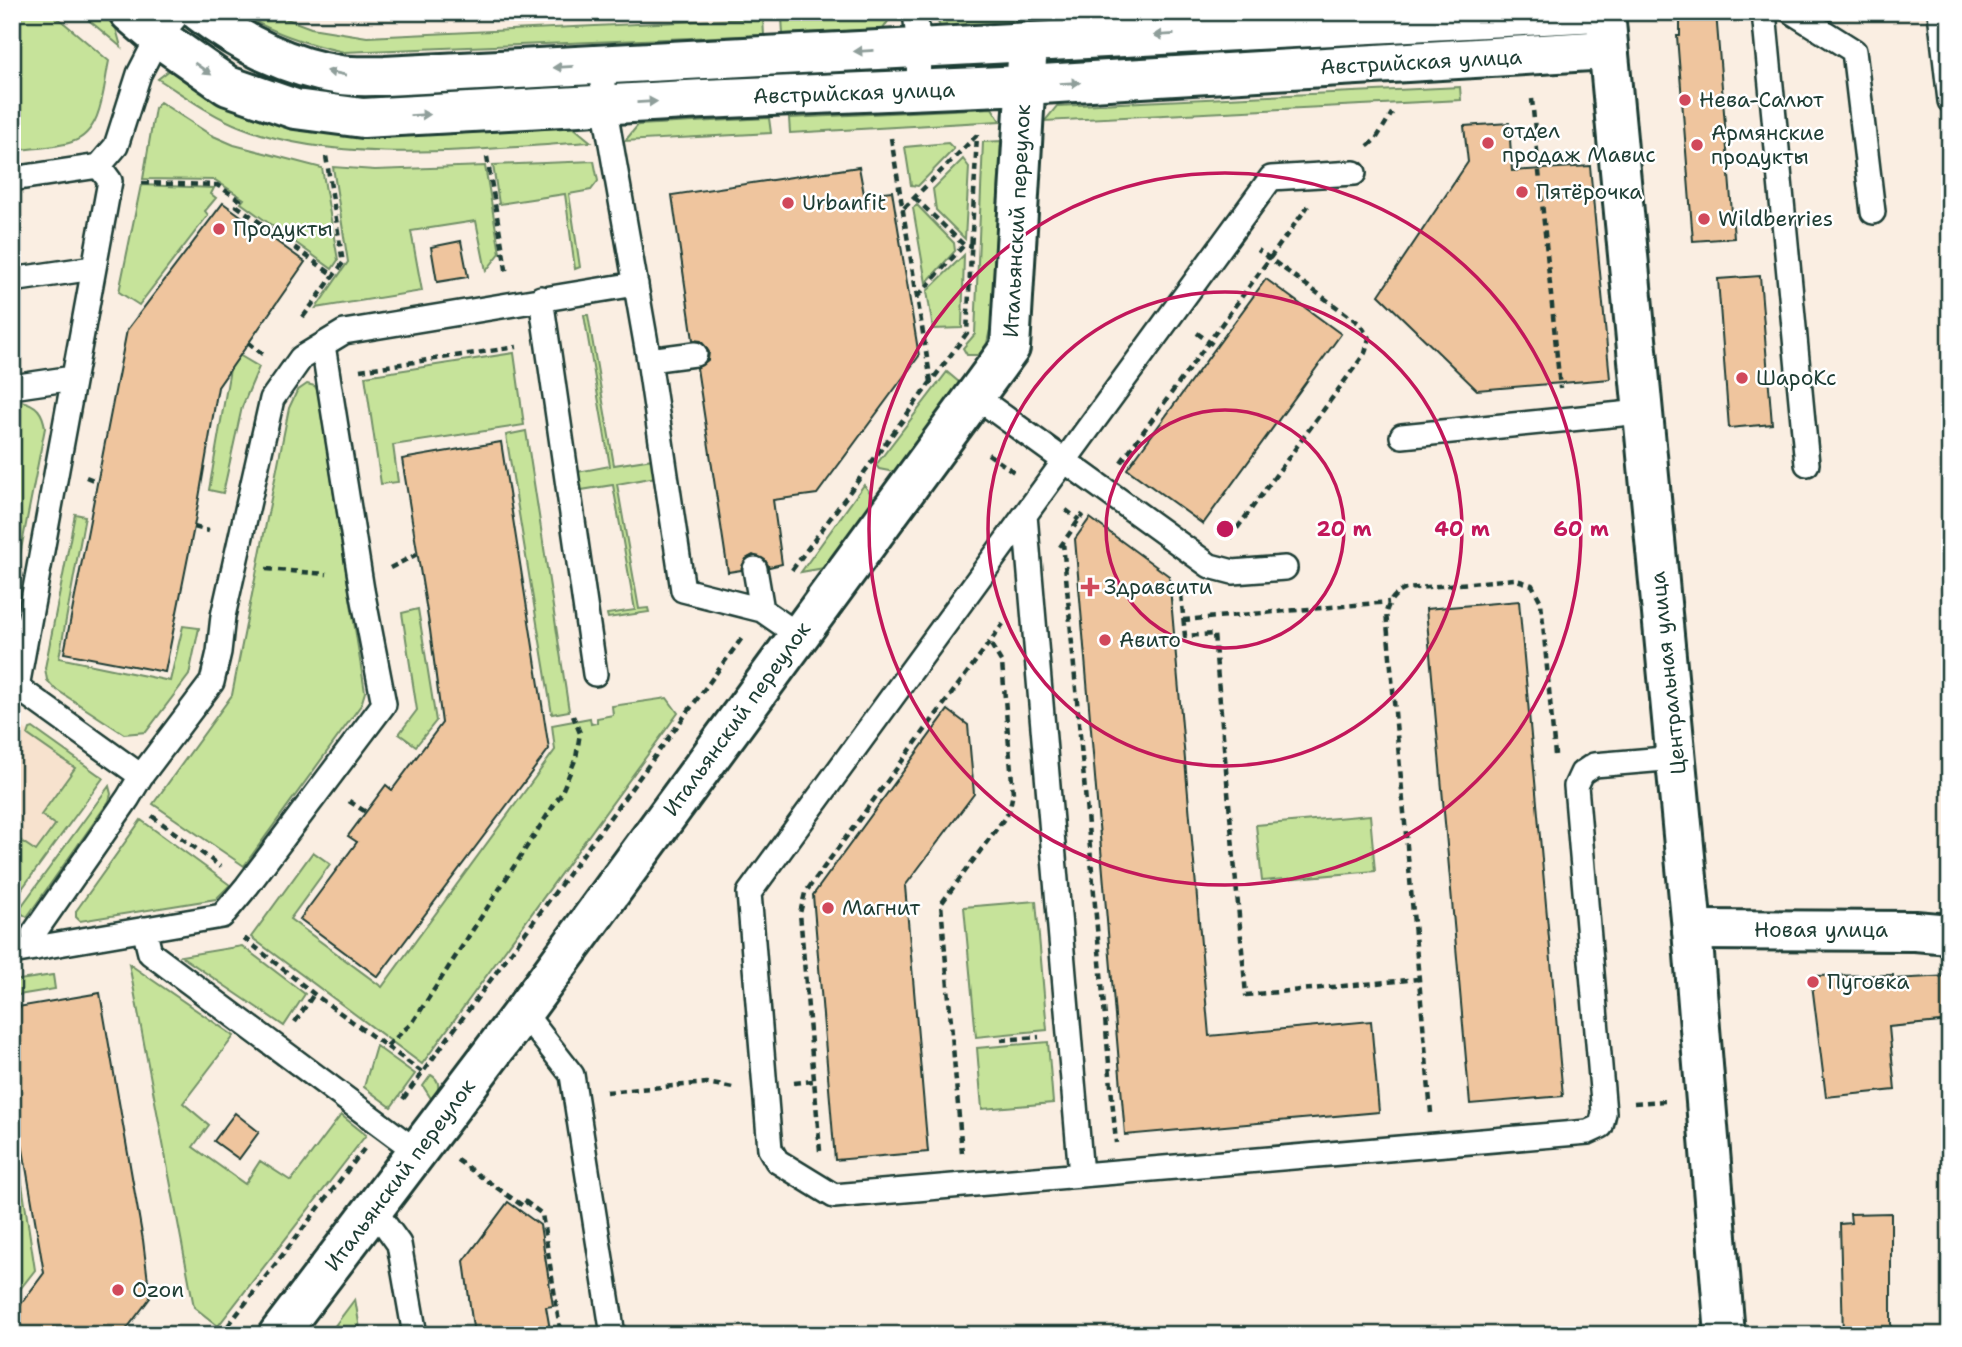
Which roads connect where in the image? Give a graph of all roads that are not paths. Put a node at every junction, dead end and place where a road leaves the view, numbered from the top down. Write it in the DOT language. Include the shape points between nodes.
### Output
graph roads {
  1 [pos="129,12"];
  2 [pos="200,12"];
  3 [pos="1602,12"];
  4 [pos="1764,12"];
  5 [pos="1792,12"];
  6 [pos="1940,12"];
  7 [pos="1321,20"];
  8 [pos="169,25"];
  9 [pos="917,30"];
  10 [pos="1028,42"];
  11 [pos="1608,50"];
  12 [pos="602,65"];
  13 [pos="1324,68"];
  14 [pos="1025,85"];
  15 [pos="918,90"];
  16 [pos="1950,101"];
  17 [pos="604,104"];
  18 [pos="1354,173"];
  19 [pos="104,174"];
  20 [pos="12,179"];
  21 [pos="1873,212"];
  22 [pos="93,268"];
  23 [pos="12,279"];
  24 [pos="636,284"];
  25 [pos="541,298"];
  26 [pos="323,345"];
  27 [pos="695,354"];
  28 [pos="649,360"];
  29 [pos="73,378"];
  30 [pos="12,387"];
  31 [pos="975,396"];
  32 [pos="1641,412"];
  33 [pos="1402,436"];
  34 [pos="1065,460"];
  35 [pos="1807,464"];
  36 [pos="1025,515"];
  37 [pos="1285,568"];
  38 [pos="755,569"];
  39 [pos="762,610"];
  40 [pos="798,635"];
  41 [pos="595,674"];
  42 [pos="15,694"];
  43 [pos="1676,758"];
  44 [pos="141,776"];
  45 [pos="144,929"];
  46 [pos="1692,930"];
  47 [pos="1950,934"];
  48 [pos="36,948"];
  49 [pos="12,952"];
  50 [pos="523,1012"];
  51 [pos="416,1151"];
  52 [pos="1081,1175"];
  53 [pos="373,1208"];
  54 [pos="278,1335"];
  55 [pos="415,1335"];
  56 [pos="613,1335"];
  57 [pos="1725,1335"];
  1 -- 8 [label="street, Австрийская улица"];
  12 -- 2 [label="street, Австрийская улица, one-way" via="340,75 261,50"];
  3 -- 7 [label="street, Австрийская улица"];
  3 -- 11 [label="street, Центральная улица"];
  4 -- 35 [label="lane"];
  5 -- 21 [label="lane" via="1854,51"];
  6 -- 16 [label="lane"];
  7 -- 10 [label="street, Австрийская улица, one-way"];
  7 -- 13 [label="lane"];
  8 -- 17 [label="street, Австрийская улица, one-way" via="228,86 295,109 363,118"];
  8 -- 19 [label="lane" via="139,74"];
  9 -- 10 [label="street, Австрийская улица"];
  9 -- 12 [label="street, Австрийская улица, one-way"];
  9 -- 15 [label="lane"];
  10 -- 14 [label="street, Итальянский переулок"];
  11 -- 13 [label="street, Австрийская улица"];
  11 -- 32 [label="street, Центральная улица"];
  12 -- 17 [label="lane"];
  14 -- 13 [label="street, Австрийская улица, one-way"];
  14 -- 15 [label="street, Австрийская улица"];
  14 -- 31 [label="street, Итальянский переулок" via="1010,348"];
  17 -- 15 [label="street, Австрийская улица, one-way"];
  17 -- 24 [label="lane"];
  18 -- 34 [label="lane" via="1271,178"];
  19 -- 20 [label="lane"];
  19 -- 22 [label="lane"];
  22 -- 23 [label="lane"];
  22 -- 29 [label="lane"];
  24 -- 25 [label="lane"];
  24 -- 28 [label="lane"];
  25 -- 26 [label="lane" via="344,332"];
  25 -- 41 [label="lane"];
  26 -- 44 [label="lane" via="301,358 272,399 212,682"];
  26 -- 45 [label="lane" via="384,704 222,916"];
  27 -- 28 [label="lane"];
  28 -- 39 [label="lane" via="683,590"];
  29 -- 30 [label="lane"];
  29 -- 42 [label="lane"];
  31 -- 34 [label="lane"];
  31 -- 40 [label="street, Итальянский переулок"];
  32 -- 33 [label="lane"];
  32 -- 43 [label="street, Центральная улица"];
  34 -- 36 [label="lane"];
  34 -- 37 [label="lane" via="1210,566 1233,572"];
  36 -- 52 [label="lane"];
  36 -- 52 [label="lane" via="749,893 770,1149 777,1161 834,1196"];
  38 -- 39 [label="lane"];
  39 -- 40 [label="lane"];
  40 -- 50 [label="street, Итальянский переулок"];
  42 -- 44 [label="lane"];
  43 -- 46 [label="street, Центральная улица"];
  43 -- 52 [label="lane" via="1594,765 1582,773 1576,786 1601,1126 1588,1132"];
  44 -- 48 [label="lane" via="33,933"];
  45 -- 48 [label="lane"];
  45 -- 51 [label="lane" via="150,953"];
  46 -- 47 [label="street, Новая улица"];
  46 -- 57 [label="street, Центральная улица"];
  48 -- 49 [label="lane"];
  50 -- 51 [label="street, Итальянский переулок"];
  50 -- 56 [label="lane" via="572,1075"];
  51 -- 53 [label="street, Итальянский переулок"];
  53 -- 54 [label="street, Итальянский переулок"];
  53 -- 55 [label="lane" via="399,1244"];
}
